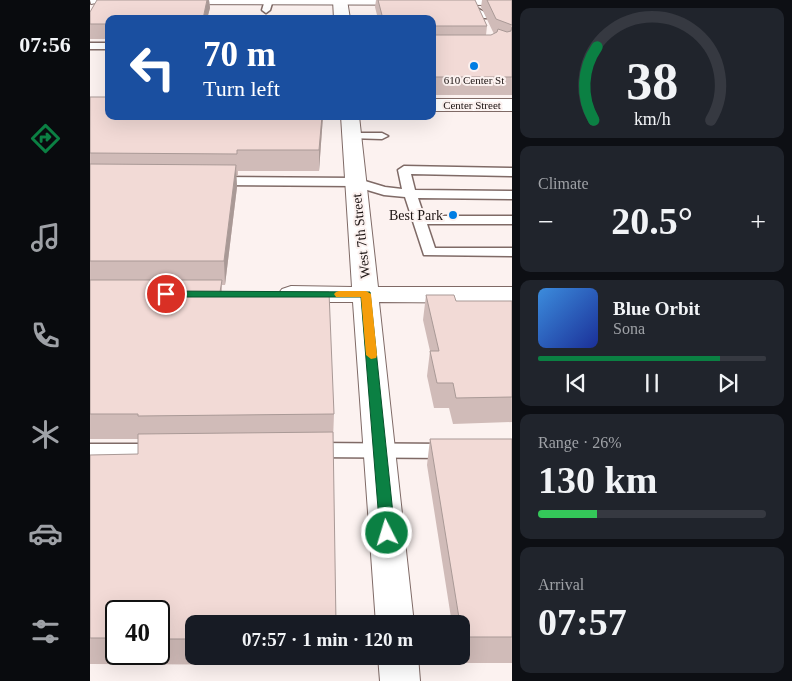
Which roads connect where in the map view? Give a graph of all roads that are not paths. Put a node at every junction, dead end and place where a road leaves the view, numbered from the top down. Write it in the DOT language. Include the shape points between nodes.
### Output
graph roads {
  1 [pos="128,0"];
  2 [pos="340,0"];
  3 [pos="512,1"];
  4 [pos="303,4"];
  5 [pos="268,5"];
  6 [pos="478,9"];
  7 [pos="342,15"];
  8 [pos="485,30"];
  9 [pos="90,46"];
  10 [pos="105,46"];
  11 [pos="436,105"];
  12 [pos="512,105"];
  13 [pos="351,126"];
  14 [pos="382,136"];
  15 [pos="512,172"];
  16 [pos="198,181"];
  17 [pos="355,182"];
  18 [pos="410,194"];
  19 [pos="512,195"];
  20 [pos="418,220"];
  21 [pos="512,220"];
  22 [pos="512,252"];
  23 [pos="267,294"];
  24 [pos="366,294"];
  25 [pos="512,295"];
  26 [pos="380,449"];
  27 [pos="178,450"];
  28 [pos="294,450"];
  29 [pos="90,451"];
  30 [pos="464,452"];
  31 [pos="394,615"];
  32 [pos="399,665"];
  33 [pos="400,681"];
  1 -- 5 [label="street"];
  2 -- 4 [label="street"];
  2 -- 6 [label="street"];
  2 -- 7 [label="street"];
  3 -- 6 [label="street"];
  4 -- 5 [label="street"];
  6 -- 8 [label="lane"];
  9 -- 10 [label="lane"];
  11 -- 12 [label="street, Center Street"];
  13 -- 14 [label="lane"];
  13 -- 17 [label="street, West 7th Street"];
  15 -- 18 [label="lane" via="404,170"];
  16 -- 17 [label="lane"];
  17 -- 18 [label="lane" via="384,191"];
  17 -- 24 [label="street, West 7th Street"];
  18 -- 19 [label="lane"];
  18 -- 20 [label="lane"];
  20 -- 21 [label="lane"];
  20 -- 22 [label="lane" via="429,252"];
  23 -- 24 [label="street"];
  24 -- 25 [label="street"];
  24 -- 26 [label="street, West 7th Street"];
  26 -- 28 [label="lane"];
  26 -- 30 [label="lane"];
  26 -- 31 [label="street, West 7th Street"];
  27 -- 29 [label="lane"];
  32 -- 33 [label="street"];
}
